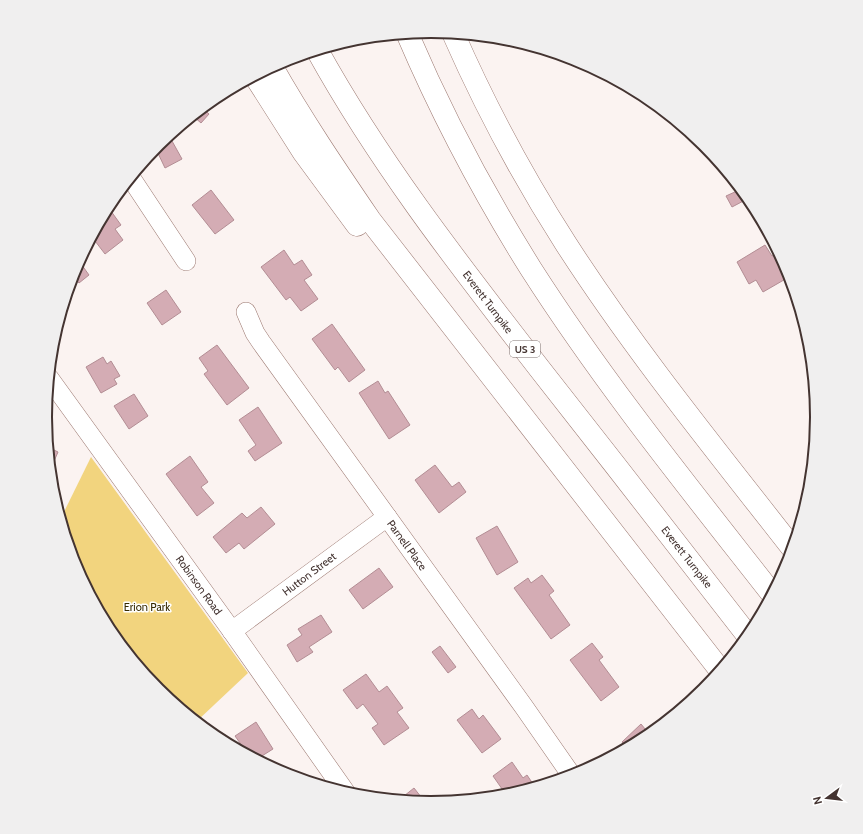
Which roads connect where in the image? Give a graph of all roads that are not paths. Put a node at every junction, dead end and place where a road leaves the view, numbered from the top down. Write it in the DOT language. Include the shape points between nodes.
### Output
graph roads {
  1 [pos="408,39"];
  2 [pos="456,39"];
  3 [pos="320,55"];
  4 [pos="275,72"];
  5 [pos="258,80"];
  6 [pos="134,182"];
  7 [pos="186,261"];
  8 [pos="246,312"];
  9 [pos="54,385"];
  10 [pos="537,437"];
  11 [pos="387,517"];
  12 [pos="789,543"];
  13 [pos="769,590"];
  14 [pos="232,631"];
  15 [pos="744,631"];
  16 [pos="717,666"];
  17 [pos="568,770"];
  18 [pos="340,785"];
  1 -- 13 [label="highway" via="470,165 548,295 640,424"];
  2 -- 12 [label="highway" via="516,162 570,249 647,361"];
  3 -- 15 [label="highway, Everett Turnpike / US 3" via="360,123 428,222"];
  4 -- 10 [label="highway" via="335,170 370,220"];
  5 -- 10 [label="highway" via="304,153 349,216"];
  6 -- 7 [label="street"];
  8 -- 11 [label="street, Parnell Place" via="261,342"];
  9 -- 14 [label="street, Robinson Road"];
  10 -- 16 [label="highway"];
  11 -- 14 [label="street, Hutton Street"];
  11 -- 17 [label="street, Parnell Place"];
  14 -- 18 [label="street, Robinson Road"];
}
